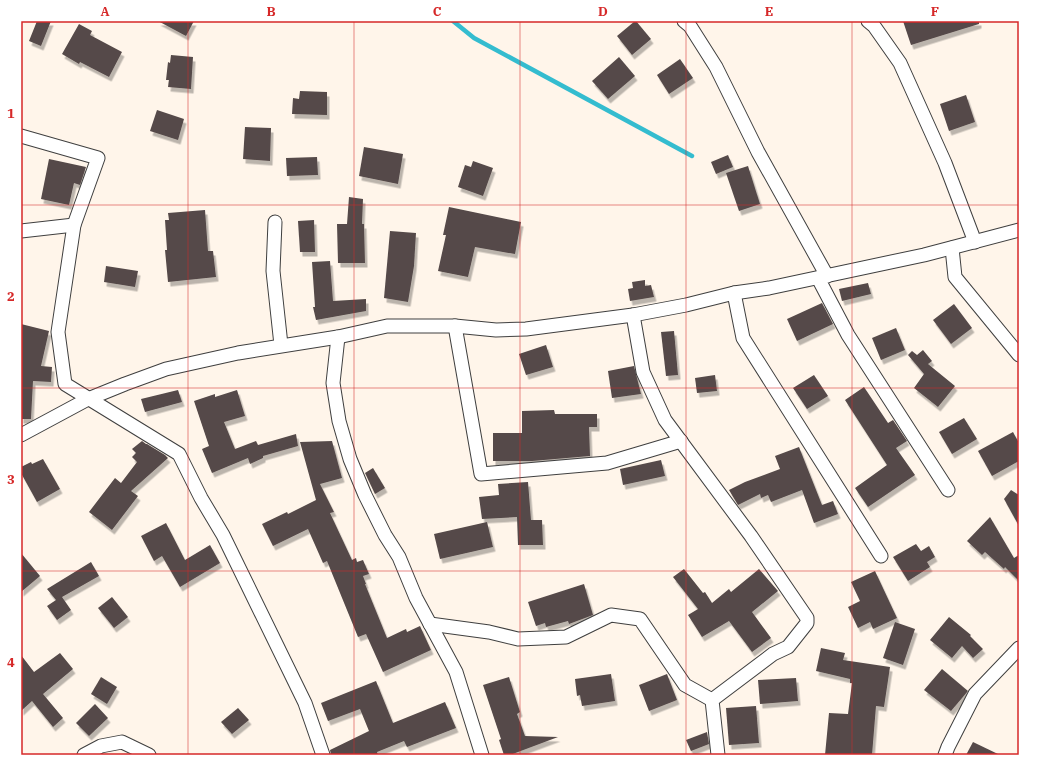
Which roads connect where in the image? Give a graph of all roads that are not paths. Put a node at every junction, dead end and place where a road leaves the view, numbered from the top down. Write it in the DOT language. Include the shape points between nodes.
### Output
graph roads {
  1 [pos="684,21"];
  2 [pos="868,21"];
  3 [pos="21,136"];
  4 [pos="275,222"];
  5 [pos="74,225"];
  6 [pos="1019,230"];
  7 [pos="21,231"];
  8 [pos="975,242"];
  9 [pos="952,248"];
  10 [pos="823,277"];
  11 [pos="734,293"];
  12 [pos="633,315"];
  13 [pos="456,326"];
  14 [pos="338,337"];
  15 [pos="281,345"];
  16 [pos="1019,355"];
  17 [pos="88,399"];
  18 [pos="21,435"];
  19 [pos="681,442"];
  20 [pos="948,490"];
  21 [pos="881,556"];
  22 [pos="430,624"];
  23 [pos="1019,648"];
  24 [pos="712,700"];
  25 [pos="84,755"];
  26 [pos="149,755"];
  27 [pos="323,755"];
  28 [pos="482,755"];
  29 [pos="718,755"];
  30 [pos="945,755"];
  1 -- 10 [label="street" via="690,26 716,67"];
  2 -- 8 [label="street" via="900,63 945,163"];
  3 -- 5 [label="street" via="98,158"];
  4 -- 15 [label="street" via="273,271"];
  5 -- 7 [label="street"];
  5 -- 17 [label="street" via="58,332 65,384"];
  6 -- 8 [label="street"];
  8 -- 9 [label="street"];
  9 -- 10 [label="street"];
  9 -- 16 [label="street" via="954,277"];
  10 -- 11 [label="street"];
  10 -- 20 [label="street" via="848,334"];
  11 -- 12 [label="street"];
  11 -- 21 [label="street" via="743,338"];
  12 -- 13 [label="street" via="526,329 496,330"];
  12 -- 19 [label="street" via="644,372 665,420"];
  13 -- 14 [label="street" via="387,326"];
  13 -- 19 [label="street" via="480,474 607,463"];
  14 -- 15 [label="street"];
  14 -- 22 [label="street" via="333,383 350,459 365,495 399,557"];
  15 -- 17 [label="street" via="166,369"];
  17 -- 18 [label="street"];
  17 -- 27 [label="street" via="179,454 223,535 302,696"];
  19 -- 24 [label="street" via="751,536 807,618 807,623 788,647 773,654"];
  22 -- 24 [label="street" via="490,632 518,639 566,637 611,615 640,619 685,685"];
  22 -- 28 [label="street" via="456,672"];
  23 -- 30 [label="street" via="975,694"];
  24 -- 29 [label="street"];
  25 -- 26 [label="street" via="101,746 122,742"];
}
